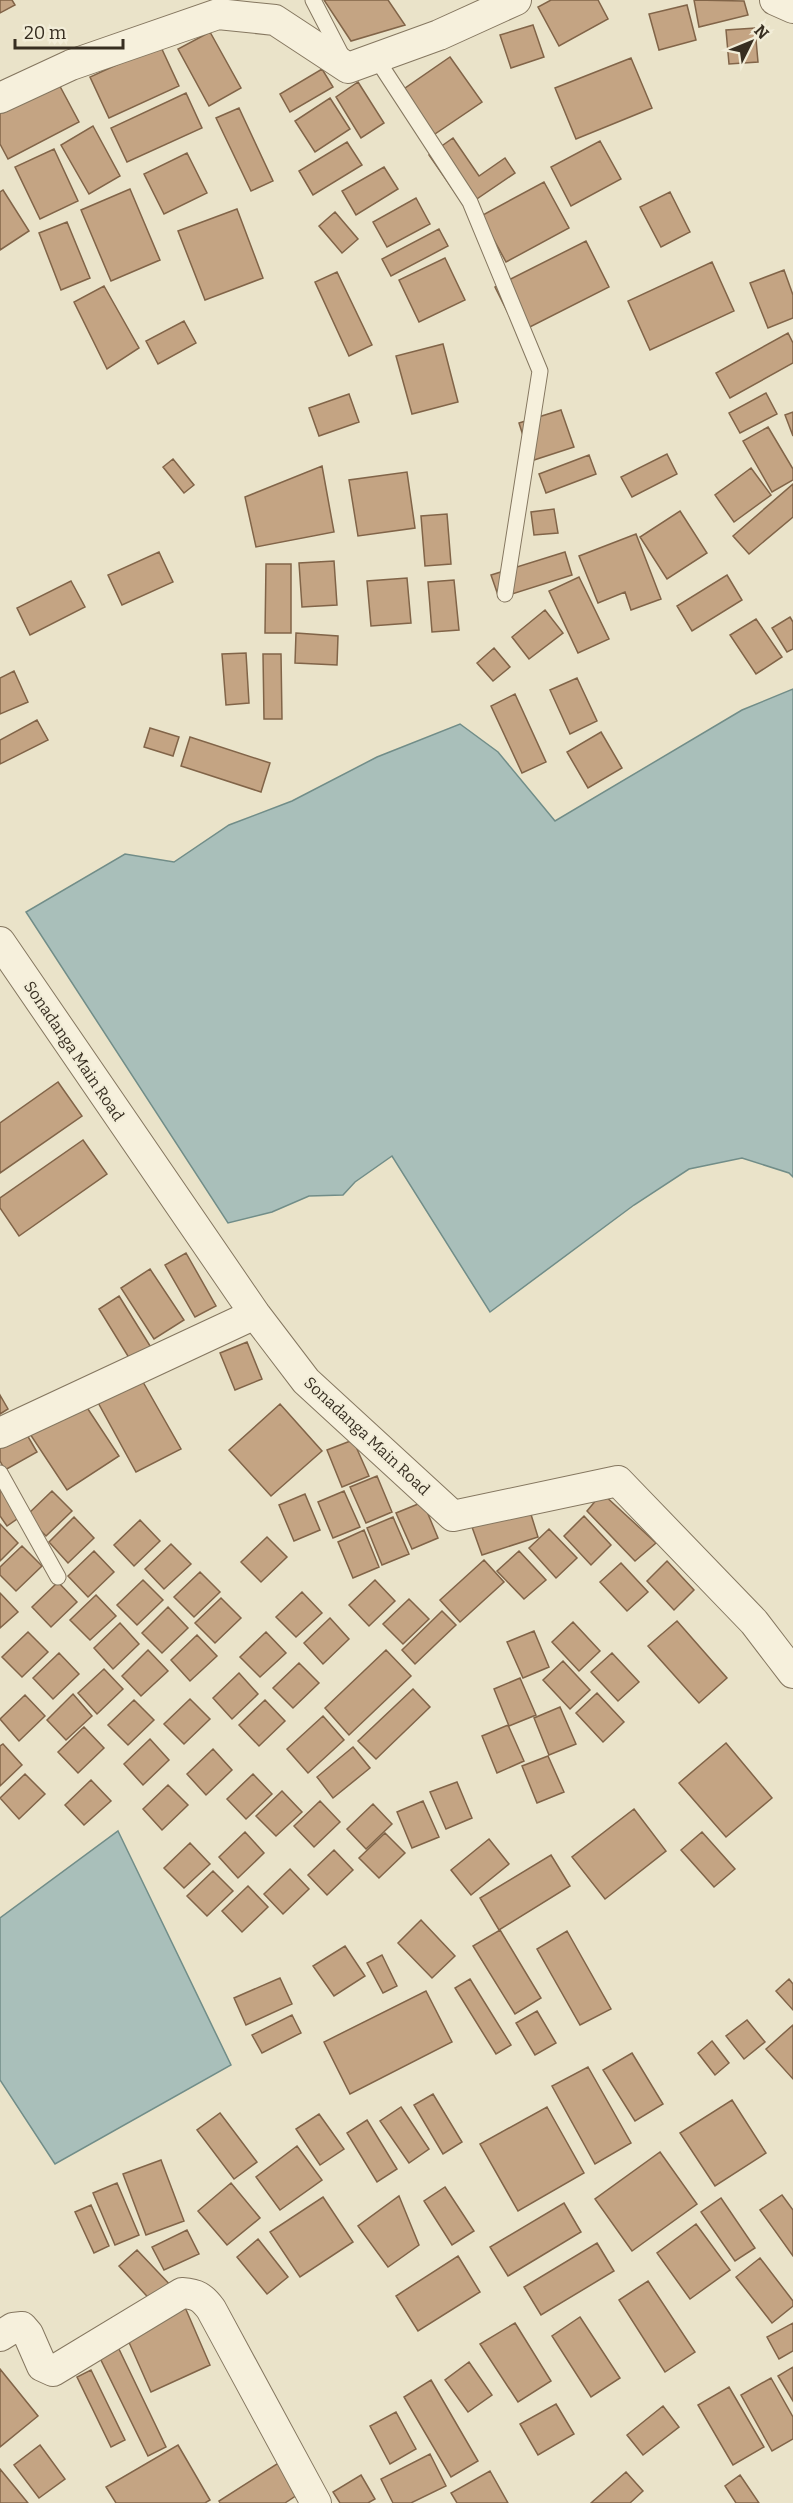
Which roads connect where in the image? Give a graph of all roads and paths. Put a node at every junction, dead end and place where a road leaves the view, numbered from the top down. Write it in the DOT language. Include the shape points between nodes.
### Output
graph roads {
  1 [pos="313,0"];
  2 [pos="516,0"];
  3 [pos="775,0"];
  4 [pos="793,8"];
  5 [pos="376,58"];
  6 [pos="348,68"];
  7 [pos="0,98"];
  8 [pos="505,594"];
  9 [pos="0,942"];
  10 [pos="255,1314"];
  11 [pos="0,1433"];
  12 [pos="0,1473"];
  13 [pos="58,1577"];
  14 [pos="793,1672"];
  15 [pos="0,2336"];
  16 [pos="316,2503"];
  1 -- 6 [label="lane"];
  2 -- 5 [label="street"];
  3 -- 4 [label="street"];
  5 -- 6 [label="street"];
  5 -- 8 [label="lane" via="470,202 540,371"];
  6 -- 7 [label="street" via="275,20 218,14 71,65"];
  9 -- 10 [label="street, Sonadanga Main Road"];
  10 -- 11 [label="street"];
  10 -- 14 [label="street, Sonadanga Main Road" via="306,1381 453,1516 618,1481 754,1622"];
  12 -- 13 [label="lane"];
  15 -- 16 [label="street" via="22,2327 42,2366 53,2371 182,2293 195,2294 211,2309"];
}
